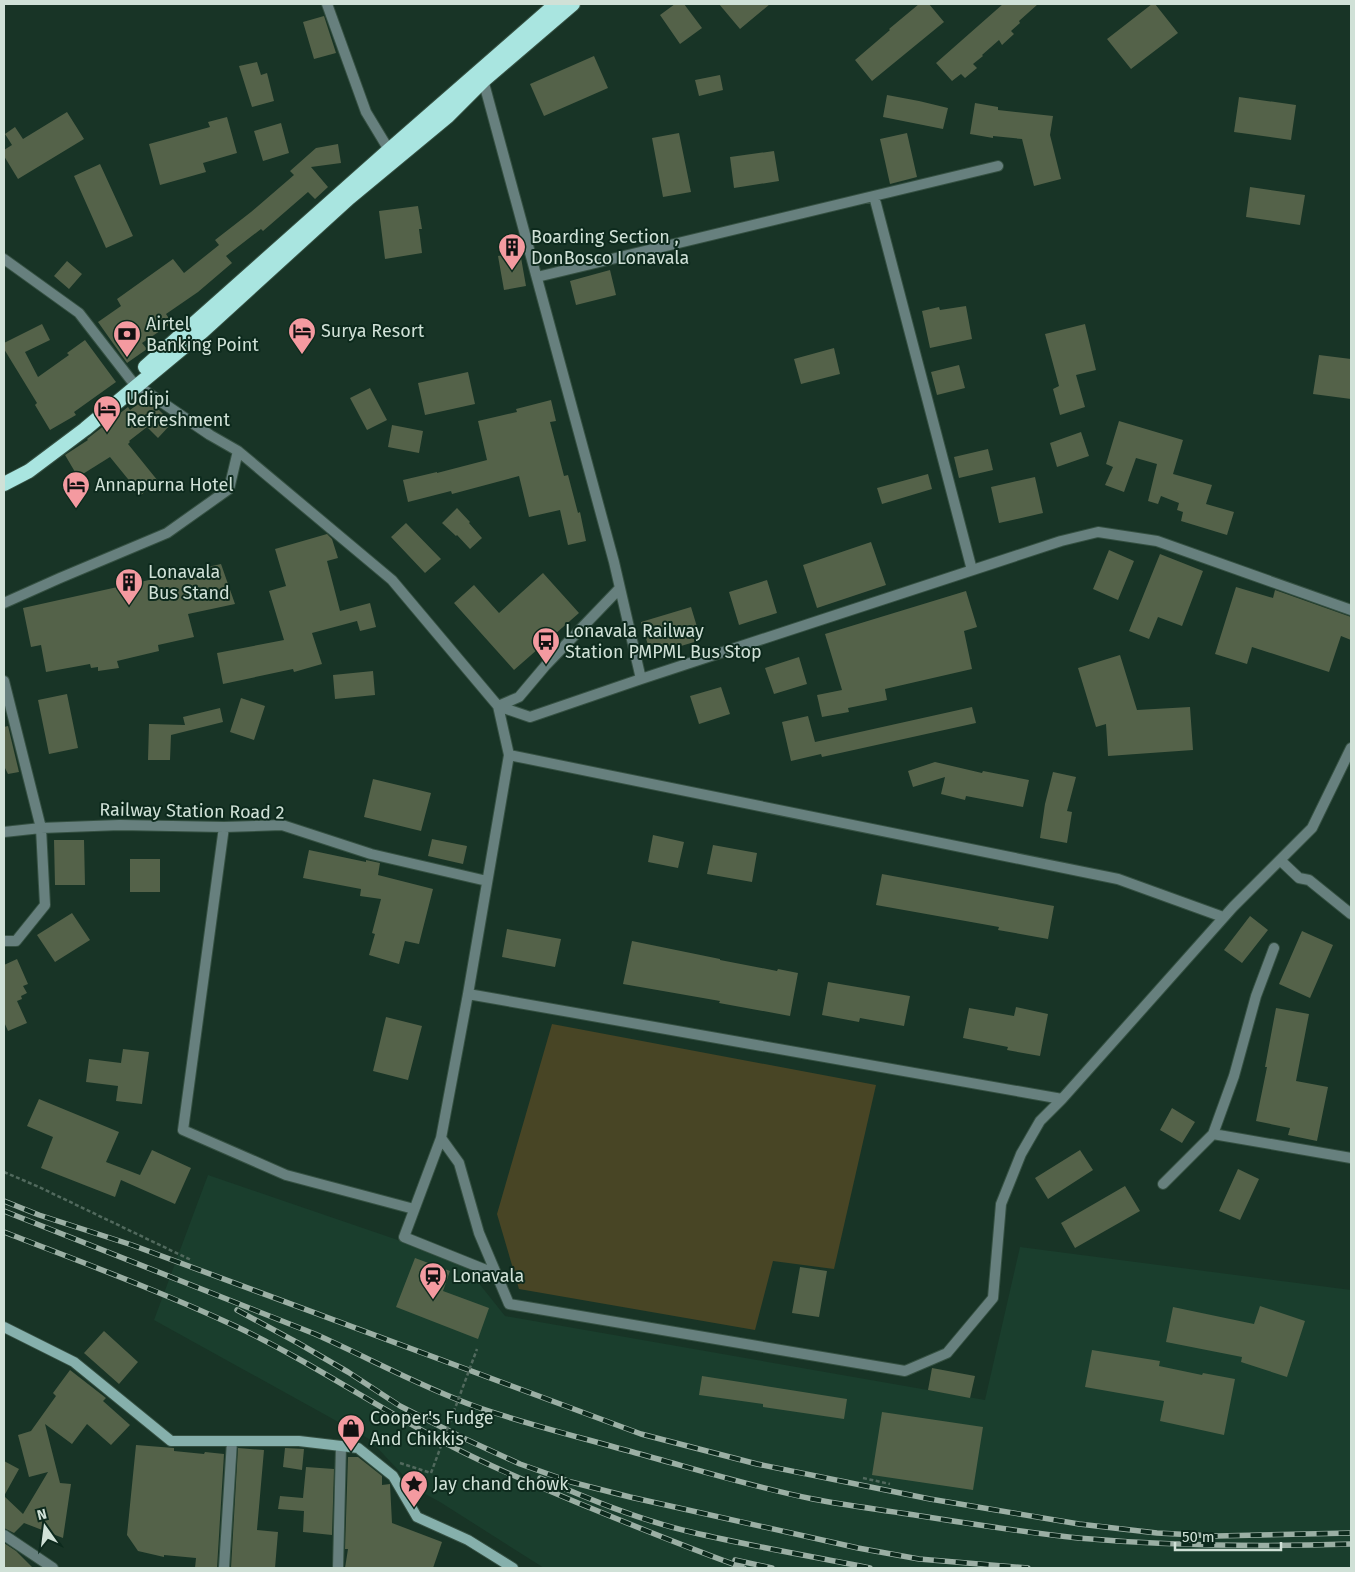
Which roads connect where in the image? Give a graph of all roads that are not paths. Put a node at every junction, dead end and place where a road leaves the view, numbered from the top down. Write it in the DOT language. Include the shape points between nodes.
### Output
graph roads {
  1 [pos="327,4"];
  2 [pos="556,4"];
  3 [pos="574,4"];
  4 [pos="482,76"];
  5 [pos="392,155"];
  6 [pos="998,166"];
  7 [pos="874,196"];
  8 [pos="4,259"];
  9 [pos="537,278"];
  10 [pos="134,383"];
  11 [pos="238,451"];
  12 [pos="4,474"];
  13 [pos="4,484"];
  14 [pos="972,570"];
  15 [pos="620,588"];
  16 [pos="4,603"];
  17 [pos="1351,610"];
  18 [pos="642,679"];
  19 [pos="4,681"];
  20 [pos="498,706"];
  21 [pos="1351,748"];
  22 [pos="509,755"];
  23 [pos="224,826"];
  24 [pos="41,828"];
  25 [pos="4,832"];
  26 [pos="1280,860"];
  27 [pos="487,881"];
  28 [pos="1351,914"];
  29 [pos="1223,917"];
  30 [pos="4,942"];
  31 [pos="1274,948"];
  32 [pos="468,994"];
  33 [pos="1062,1099"];
  34 [pos="1212,1134"];
  35 [pos="441,1138"];
  36 [pos="1351,1158"];
  37 [pos="1163,1184"];
  38 [pos="414,1209"];
  39 [pos="496,1274"];
  40 [pos="4,1327"];
  41 [pos="232,1441"];
  42 [pos="340,1446"];
  43 [pos="4,1535"];
  44 [pos="53,1568"];
  45 [pos="224,1568"];
  46 [pos="338,1568"];
  47 [pos="513,1568"];
  1 -- 5 [label="street" via="366,112"];
  2 -- 4 [label="highway"];
  3 -- 4 [label="highway"];
  4 -- 5 [label="highway" via="448,116"];
  4 -- 9 [label="street"];
  5 -- 10 [label="highway" via="203,331"];
  6 -- 7 [label="street"];
  7 -- 9 [label="street"];
  7 -- 14 [label="street"];
  8 -- 10 [label="street" via="79,313"];
  9 -- 15 [label="street"];
  10 -- 11 [label="street"];
  10 -- 12 [label="highway" via="25,465"];
  10 -- 13 [label="highway" via="85,429 29,471"];
  11 -- 16 [label="street" via="229,489 167,533"];
  11 -- 20 [label="street" via="392,580"];
  14 -- 17 [label="street" via="1098,532 1157,542"];
  14 -- 18 [label="street"];
  15 -- 18 [label="street"];
  15 -- 20 [label="street" via="520,697"];
  18 -- 20 [label="street" via="530,717"];
  19 -- 24 [label="street"];
  20 -- 22 [label="street"];
  21 -- 26 [label="street" via="1312,828"];
  22 -- 27 [label="street"];
  22 -- 29 [label="street" via="1118,879"];
  23 -- 24 [label="street, Railway Station Road 2"];
  23 -- 27 [label="street, Railway Station Road 2" via="282,824 371,854"];
  23 -- 38 [label="street" via="183,1130 286,1175"];
  24 -- 25 [label="street, Railway Station Road 2"];
  24 -- 30 [label="street" via="45,905 16,941"];
  26 -- 28 [label="street"];
  26 -- 29 [label="street"];
  27 -- 32 [label="street"];
  29 -- 33 [label="street"];
  31 -- 34 [label="street" via="1256,996 1234,1076"];
  32 -- 33 [label="street"];
  32 -- 35 [label="street"];
  33 -- 39 [label="street" via="1040,1121 1021,1154 1001,1204 993,1298 947,1353 905,1371 509,1304"];
  34 -- 36 [label="street"];
  34 -- 37 [label="street"];
  35 -- 38 [label="street"];
  35 -- 39 [label="street" via="459,1163 479,1234"];
  38 -- 39 [label="street" via="404,1237"];
  40 -- 41 [label="main road" via="74,1362 171,1441"];
  41 -- 42 [label="main road" via="300,1441"];
  41 -- 45 [label="street"];
  42 -- 46 [label="street"];
  42 -- 47 [label="main road" via="358,1448 393,1476 417,1517 468,1540"];
  43 -- 44 [label="street"];
}
